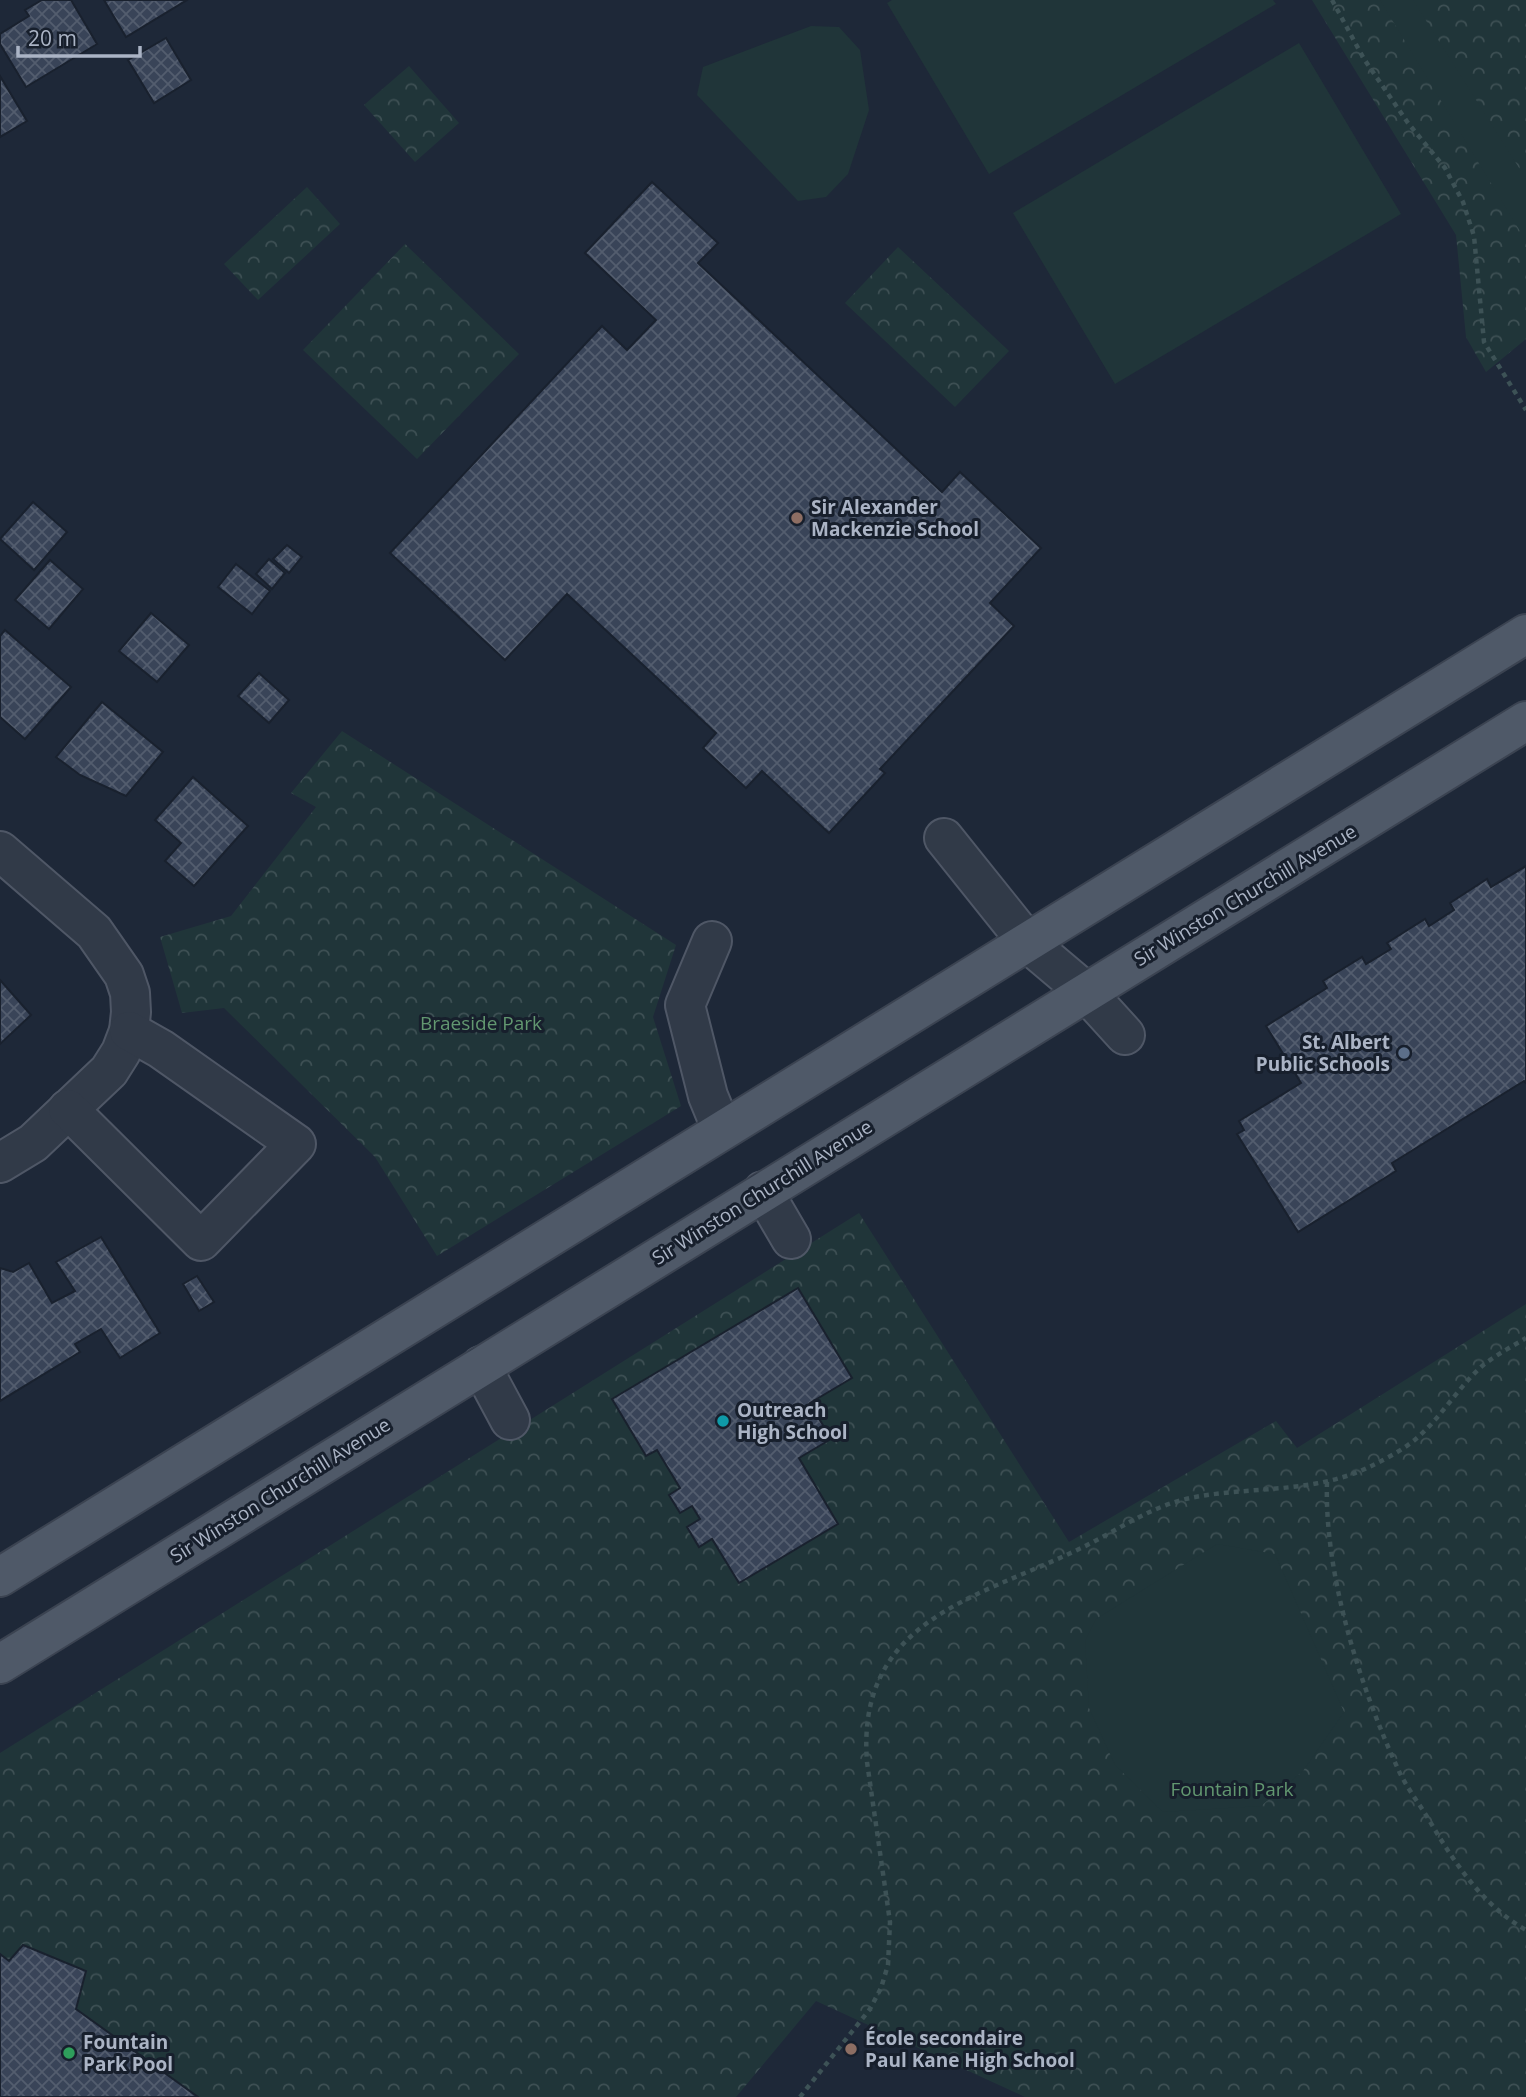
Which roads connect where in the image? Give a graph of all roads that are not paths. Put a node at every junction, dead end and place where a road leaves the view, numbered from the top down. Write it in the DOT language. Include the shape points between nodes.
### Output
graph roads {
  1 [pos="1526,634"];
  2 [pos="1526,721"];
  3 [pos="944,838"];
  4 [pos="0,851"];
  5 [pos="712,941"];
  6 [pos="1028,943"];
  7 [pos="1086,992"];
  8 [pos="129,1031"];
  9 [pos="1125,1035"];
  10 [pos="68,1109"];
  11 [pos="722,1130"];
  12 [pos="0,1163"];
  13 [pos="763,1191"];
  14 [pos="791,1239"];
  15 [pos="481,1366"];
  16 [pos="510,1420"];
  17 [pos="0,1577"];
  18 [pos="0,1664"];
  1 -- 6 [label="main road"];
  2 -- 7 [label="main road, Sir Winston Churchill Avenue"];
  3 -- 6 [label="street"];
  4 -- 8 [label="street" via="94,932 124,975 130,993"];
  5 -- 11 [label="street" via="685,1004 708,1096"];
  6 -- 7 [label="street"];
  6 -- 11 [label="main road"];
  7 -- 9 [label="street"];
  7 -- 13 [label="main road, Sir Winston Churchill Avenue"];
  8 -- 10 [label="street" via="109,1071"];
  8 -- 10 [label="street" via="296,1144 201,1241"];
  10 -- 12 [label="street" via="33,1143"];
  11 -- 17 [label="main road"];
  13 -- 14 [label="street"];
  13 -- 15 [label="main road, Sir Winston Churchill Avenue"];
  15 -- 16 [label="street"];
  15 -- 18 [label="main road, Sir Winston Churchill Avenue"];
}
